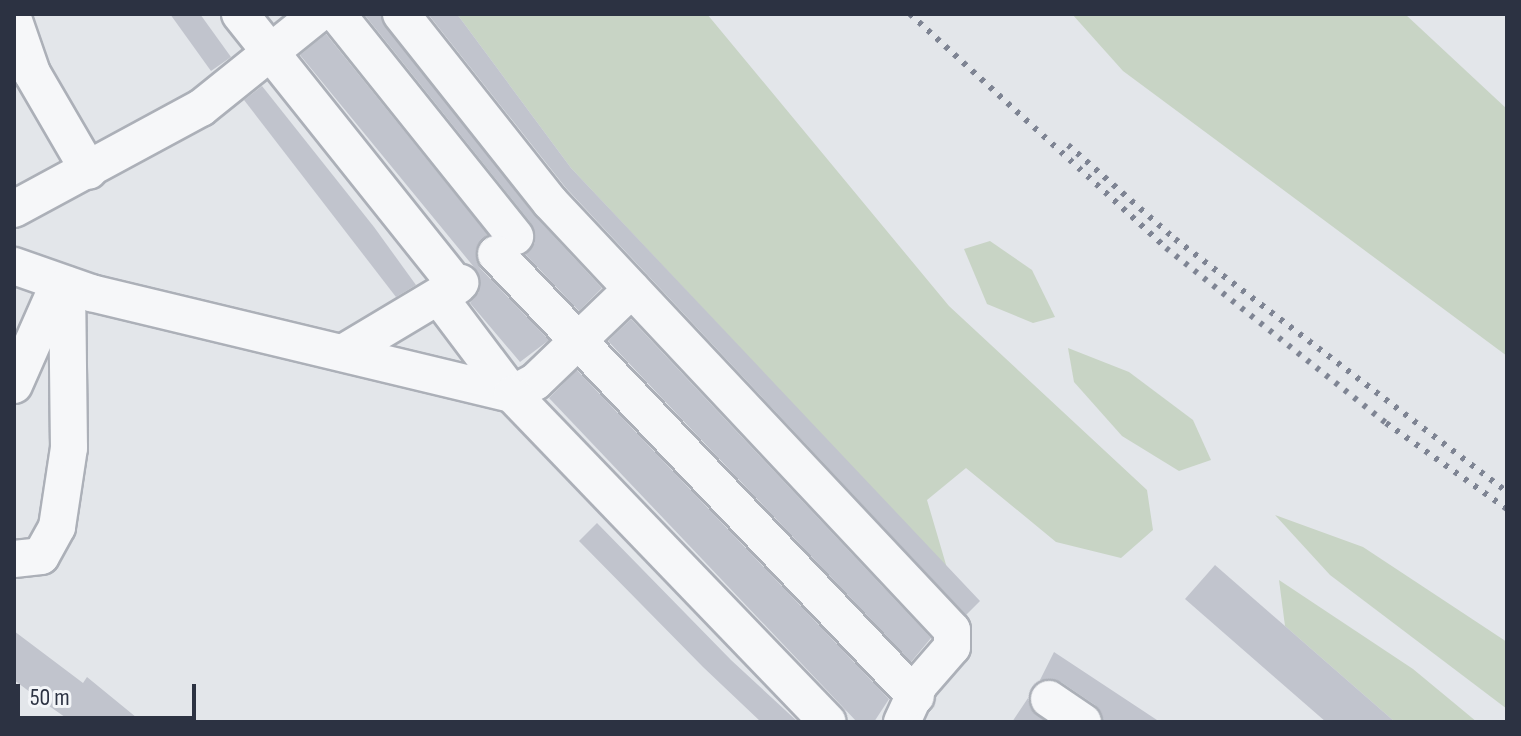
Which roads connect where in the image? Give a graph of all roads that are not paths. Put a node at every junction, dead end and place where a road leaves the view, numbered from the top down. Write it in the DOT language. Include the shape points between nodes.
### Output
graph roads {
  1 [pos="240,14"];
  2 [pos="318,14"];
  3 [pos="337,14"];
  4 [pos="401,14"];
  5 [pos="14,21"];
  6 [pos="267,53"];
  7 [pos="89,171"];
  8 [pos="550,202"];
  9 [pos="14,209"];
  10 [pos="506,245"];
  11 [pos="14,266"];
  12 [pos="63,284"];
  13 [pos="632,289"];
  14 [pos="448,292"];
  15 [pos="577,344"];
  16 [pos="348,350"];
  17 [pos="14,385"];
  18 [pos="512,394"];
  19 [pos="14,559"];
  20 [pos="1049,699"];
  21 [pos="909,710"];
  22 [pos="828,722"];
  23 [pos="1083,722"];
  1 -- 6 [label="street"];
  2 -- 6 [label="street"];
  3 -- 10 [label="street"];
  4 -- 8 [label="street"];
  5 -- 7 [label="street" via="32,73"];
  6 -- 7 [label="street" via="201,108"];
  6 -- 14 [label="street"];
  7 -- 9 [label="street"];
  8 -- 10 [label="street"];
  8 -- 13 [label="street"];
  10 -- 14 [label="street"];
  10 -- 15 [label="street"];
  11 -- 12 [label="street"];
  12 -- 16 [label="street"];
  12 -- 17 [label="street"];
  12 -- 19 [label="street" via="69,448 57,527 41,556"];
  13 -- 15 [label="street"];
  13 -- 21 [label="street" via="952,630 952,647"];
  14 -- 16 [label="street"];
  14 -- 18 [label="street"];
  15 -- 18 [label="street" via="535,382"];
  15 -- 21 [label="street"];
  16 -- 18 [label="street"];
  18 -- 22 [label="street"];
  20 -- 23 [label="street"];
}
